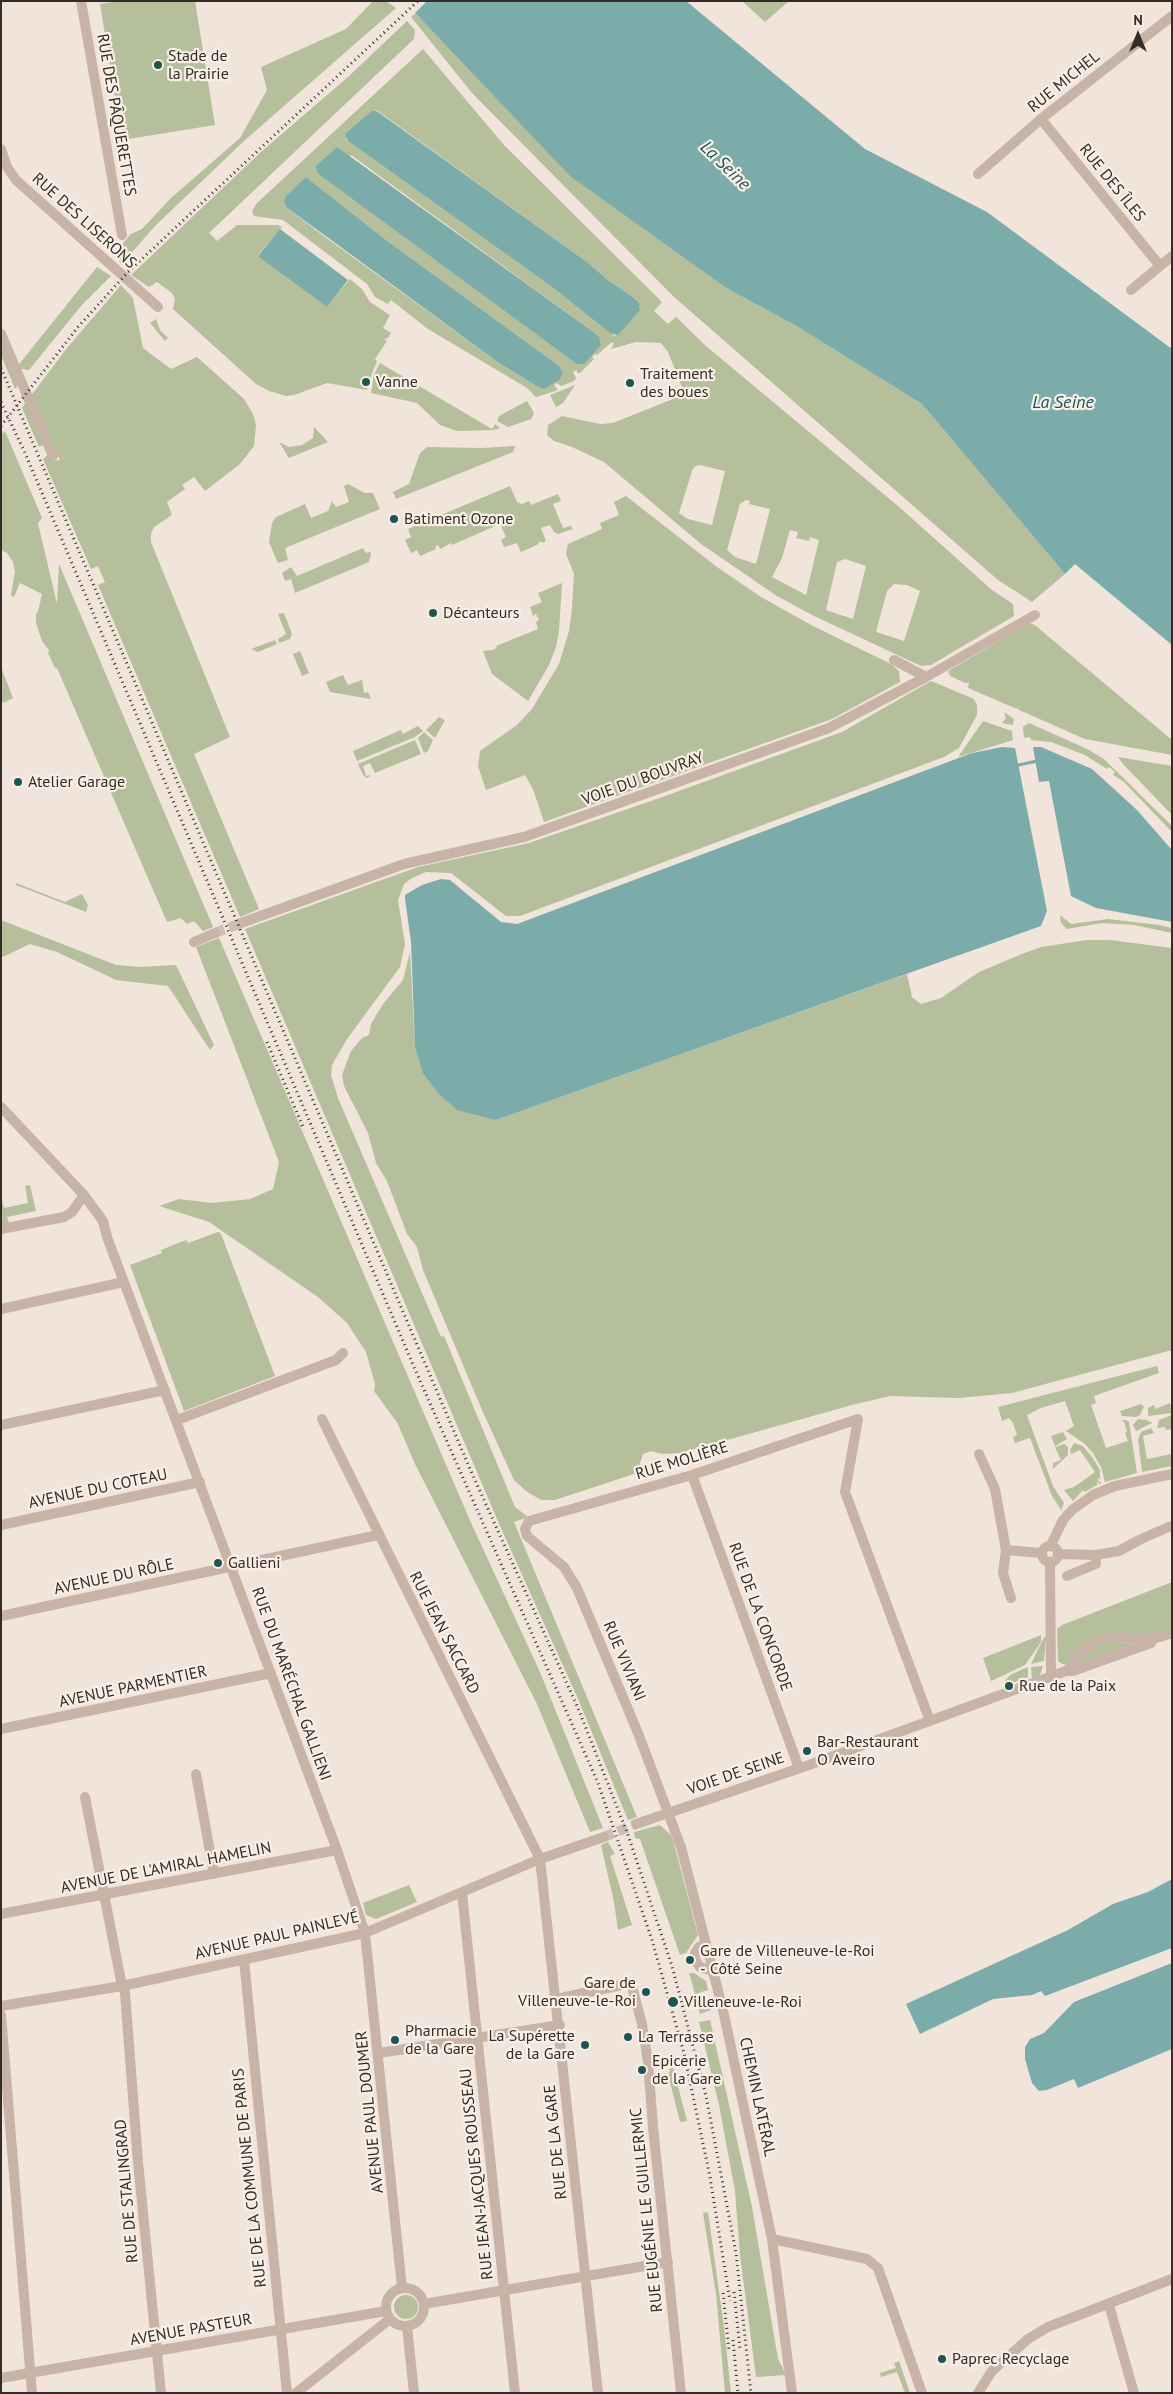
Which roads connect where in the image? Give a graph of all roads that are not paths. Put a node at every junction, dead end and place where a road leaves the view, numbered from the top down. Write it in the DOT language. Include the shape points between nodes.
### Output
graph roads {
  1 [pos="80,1"];
  2 [pos="1172,16"];
  3 [pos="1041,119"];
  4 [pos="2,156"];
  5 [pos="978,174"];
  6 [pos="122,235"];
  7 [pos="1172,256"];
  8 [pos="1160,266"];
  9 [pos="1131,290"];
  10 [pos="158,307"];
  11 [pos="1,334"];
  12 [pos="54,456"];
  13 [pos="1035,615"];
  14 [pos="894,660"];
  15 [pos="926,677"];
  16 [pos="241,923"];
  17 [pos="215,933"];
  18 [pos="194,942"];
  19 [pos="1,1107"];
  20 [pos="84,1195"];
  21 [pos="1,1229"];
  22 [pos="124,1282"];
  23 [pos="1,1309"];
  24 [pos="343,1352"];
  25 [pos="165,1390"];
  26 [pos="322,1419"];
  27 [pos="176,1420"];
  28 [pos="1,1425"];
  29 [pos="979,1454"];
  30 [pos="1172,1474"];
  31 [pos="692,1476"];
  32 [pos="200,1482"];
  33 [pos="1,1525"];
  34 [pos="1171,1526"];
  35 [pos="378,1535"];
  36 [pos="527,1536"];
  37 [pos="1051,1545"];
  38 [pos="1006,1550"];
  39 [pos="1041,1553"];
  40 [pos="1058,1554"];
  41 [pos="1096,1555"];
  42 [pos="1050,1562"];
  43 [pos="232,1567"];
  44 [pos="1067,1576"];
  45 [pos="1011,1598"];
  46 [pos="1,1616"];
  47 [pos="1172,1633"];
  48 [pos="1153,1639"];
  49 [pos="1066,1671"];
  50 [pos="270,1673"];
  51 [pos="1051,1676"];
  52 [pos="930,1721"];
  53 [pos="1,1729"];
  54 [pos="799,1768"];
  55 [pos="196,1774"];
  56 [pos="85,1797"];
  57 [pos="668,1810"];
  58 [pos="636,1824"];
  59 [pos="604,1837"];
  60 [pos="337,1850"];
  61 [pos="540,1859"];
  62 [pos="214,1874"];
  63 [pos="462,1893"];
  64 [pos="104,1894"];
  65 [pos="1,1903"];
  66 [pos="2,1914"];
  67 [pos="365,1933"];
  68 [pos="706,1943"];
  69 [pos="244,1960"];
  70 [pos="713,1971"];
  71 [pos="122,1986"];
  72 [pos="556,1999"];
  73 [pos="1,2006"];
  74 [pos="1,2015"];
  75 [pos="560,2025"];
  76 [pos="478,2037"];
  77 [pos="379,2053"];
  78 [pos="772,2239"];
  79 [pos="668,2262"];
  80 [pos="585,2277"];
  81 [pos="1172,2279"];
  82 [pos="402,2288"];
  83 [pos="504,2290"];
  84 [pos="424,2304"];
  85 [pos="1109,2304"];
  86 [pos="388,2315"];
  87 [pos="407,2326"];
  88 [pos="280,2330"];
  89 [pos="157,2350"];
  90 [pos="30,2373"];
  91 [pos="1,2378"];
  92 [pos="32,2393"];
  93 [pos="161,2393"];
  94 [pos="287,2393"];
  95 [pos="296,2393"];
  96 [pos="414,2393"];
  97 [pos="515,2393"];
  98 [pos="598,2393"];
  99 [pos="682,2393"];
  100 [pos="792,2393"];
  101 [pos="922,2393"];
  102 [pos="978,2393"];
  103 [pos="1134,2393"];
  1 -- 6 [label="street, RUE DES PÂQUERETTES"];
  2 -- 3 [label="street, RUE MICHEL"];
  3 -- 5 [label="street, RUE MICHEL"];
  3 -- 8 [label="street, RUE DES ÎLES"];
  4 -- 10 [label="street, RUE DES LISERONS" via="16,180"];
  7 -- 8 [label="street"];
  8 -- 9 [label="street"];
  11 -- 12 [label="street"];
  13 -- 15 [label="street, VOIE DU BOUVRAY"];
  14 -- 15 [label="street"];
  15 -- 16 [label="street, VOIE DU BOUVRAY" via="810,735 524,837 404,864"];
  17 -- 18 [label="street"];
  19 -- 20 [label="street, RUE DU MARÉCHAL GALLIENI"];
  20 -- 21 [label="street" via="72,1212 64,1217"];
  20 -- 22 [label="street, RUE DU MARÉCHAL GALLIENI" via="103,1221"];
  22 -- 23 [label="street"];
  22 -- 25 [label="street, RUE DU MARÉCHAL GALLIENI"];
  24 -- 27 [label="street" via="336,1360"];
  25 -- 27 [label="street, RUE DU MARÉCHAL GALLIENI"];
  25 -- 28 [label="street"];
  26 -- 35 [label="street, RUE JEAN SACCARD"];
  27 -- 32 [label="street, RUE DU MARÉCHAL GALLIENI"];
  29 -- 38 [label="street" via="995,1489"];
  30 -- 37 [label="street" via="1115,1486 1093,1495 1063,1520"];
  31 -- 36 [label="street, RUE MOLIÈRE" via="529,1521 525,1529"];
  31 -- 52 [label="street, RUE MOLIÈRE" via="858,1419 845,1492"];
  31 -- 54 [label="street, RUE DE LA CONCORDE"];
  32 -- 33 [label="street, AVENUE DU COTEAU"];
  32 -- 43 [label="street, RUE DU MARÉCHAL GALLIENI"];
  34 -- 41 [label="street" via="1119,1551"];
  35 -- 43 [label="street, AVENUE DU RÔLE"];
  35 -- 61 [label="street, RUE JEAN SACCARD"];
  36 -- 57 [label="street, RUE VIVIANI" via="564,1567 577,1588"];
  37 -- 39 [label="street" via="1043,1548"];
  37 -- 40 [label="street"];
  38 -- 39 [label="street"];
  38 -- 45 [label="street" via="1003,1573"];
  39 -- 42 [label="street" via="1042,1558"];
  40 -- 41 [label="street"];
  40 -- 42 [label="street"];
  41 -- 44 [label="street" via="1096,1564"];
  42 -- 51 [label="street"];
  43 -- 46 [label="street, AVENUE DU RÔLE"];
  43 -- 50 [label="street, RUE DU MARÉCHAL GALLIENI"];
  47 -- 48 [label="street, VOIE DE SEINE"];
  48 -- 49 [label="street, VOIE DE SEINE" via="1151,1643 1074,1671"];
  48 -- 49 [label="street, VOIE DE SEINE" via="1101,1639 1087,1647"];
  49 -- 51 [label="street, VOIE DE SEINE"];
  50 -- 53 [label="street, AVENUE PARMENTIER"];
  50 -- 60 [label="street, RUE DU MARÉCHAL GALLIENI"];
  51 -- 52 [label="street, VOIE DE SEINE"];
  52 -- 54 [label="street, VOIE DE SEINE"];
  54 -- 57 [label="street, VOIE DE SEINE"];
  55 -- 62 [label="street"];
  56 -- 64 [label="street, RUE DE STALINGRAD"];
  57 -- 58 [label="street"];
  57 -- 68 [label="street, CHEMIN LATÉRAL"];
  59 -- 61 [label="street, AVENUE PAUL PAINLEVÉ"];
  60 -- 62 [label="street, AVENUE DE L'AMIRAL HAMELIN"];
  60 -- 67 [label="street, RUE DU MARÉCHAL GALLIENI"];
  61 -- 63 [label="street, AVENUE PAUL PAINLEVÉ"];
  61 -- 72 [label="street, RUE DE LA GARE"];
  62 -- 64 [label="street, AVENUE DE L'AMIRAL HAMELIN"];
  63 -- 67 [label="street, AVENUE PAUL PAINLEVÉ"];
  63 -- 76 [label="street, RUE JEAN-JACQUES ROUSSEAU"];
  64 -- 66 [label="street, AVENUE DE L'AMIRAL HAMELIN"];
  64 -- 71 [label="street, RUE DE STALINGRAD"];
  65 -- 66 [label="street"];
  67 -- 69 [label="street, AVENUE PAUL PAINLEVÉ"];
  67 -- 77 [label="street, AVENUE PAUL DOUMER"];
  68 -- 70 [label="street, CHEMIN LATÉRAL"];
  68 -- 70 [label="street" via="695,1953 695,1960 700,1967"];
  69 -- 71 [label="street, AVENUE PAUL PAINLEVÉ"];
  69 -- 88 [label="street, RUE DE LA COMMUNE DE PARIS"];
  70 -- 78 [label="street, CHEMIN LATÉRAL"];
  71 -- 73 [label="street, AVENUE PAUL PAINLEVÉ"];
  71 -- 89 [label="street, RUE DE STALINGRAD"];
  72 -- 75 [label="street, RUE DE LA GARE"];
  72 -- 79 [label="street, RUE EUGÉNIE LE GUILLERMIC" via="631,1983 648,2062"];
  74 -- 90 [label="street"];
  75 -- 76 [label="street"];
  75 -- 80 [label="street, RUE DE LA GARE"];
  76 -- 77 [label="street"];
  76 -- 83 [label="street, RUE JEAN-JACQUES ROUSSEAU"];
  77 -- 82 [label="street, AVENUE PAUL DOUMER"];
  78 -- 100 [label="street, CHEMIN LATÉRAL"];
  78 -- 101 [label="street" via="867,2259 878,2268"];
  79 -- 80 [label="street"];
  79 -- 99 [label="street, RUE EUGÉNIE LE GUILLERMIC"];
  80 -- 83 [label="street"];
  80 -- 98 [label="street, RUE DE LA GARE"];
  81 -- 85 [label="street"];
  82 -- 84 [label="street" via="419,2294"];
  82 -- 86 [label="street" via="388,2299"];
  83 -- 84 [label="street"];
  83 -- 97 [label="street, RUE JEAN-JACQUES ROUSSEAU"];
  84 -- 87 [label="street" via="418,2321"];
  85 -- 102 [label="street" via="1048,2327 1028,2339 992,2371"];
  85 -- 103 [label="street"];
  86 -- 87 [label="street" via="397,2325"];
  86 -- 88 [label="street, AVENUE PASTEUR"];
  86 -- 95 [label="street"];
  87 -- 96 [label="street"];
  88 -- 89 [label="street, AVENUE PASTEUR"];
  88 -- 94 [label="street, RUE DE LA COMMUNE DE PARIS"];
  89 -- 90 [label="street, AVENUE PASTEUR"];
  89 -- 93 [label="street, RUE DE STALINGRAD"];
  90 -- 91 [label="street, AVENUE PASTEUR"];
  90 -- 92 [label="street"];
}
